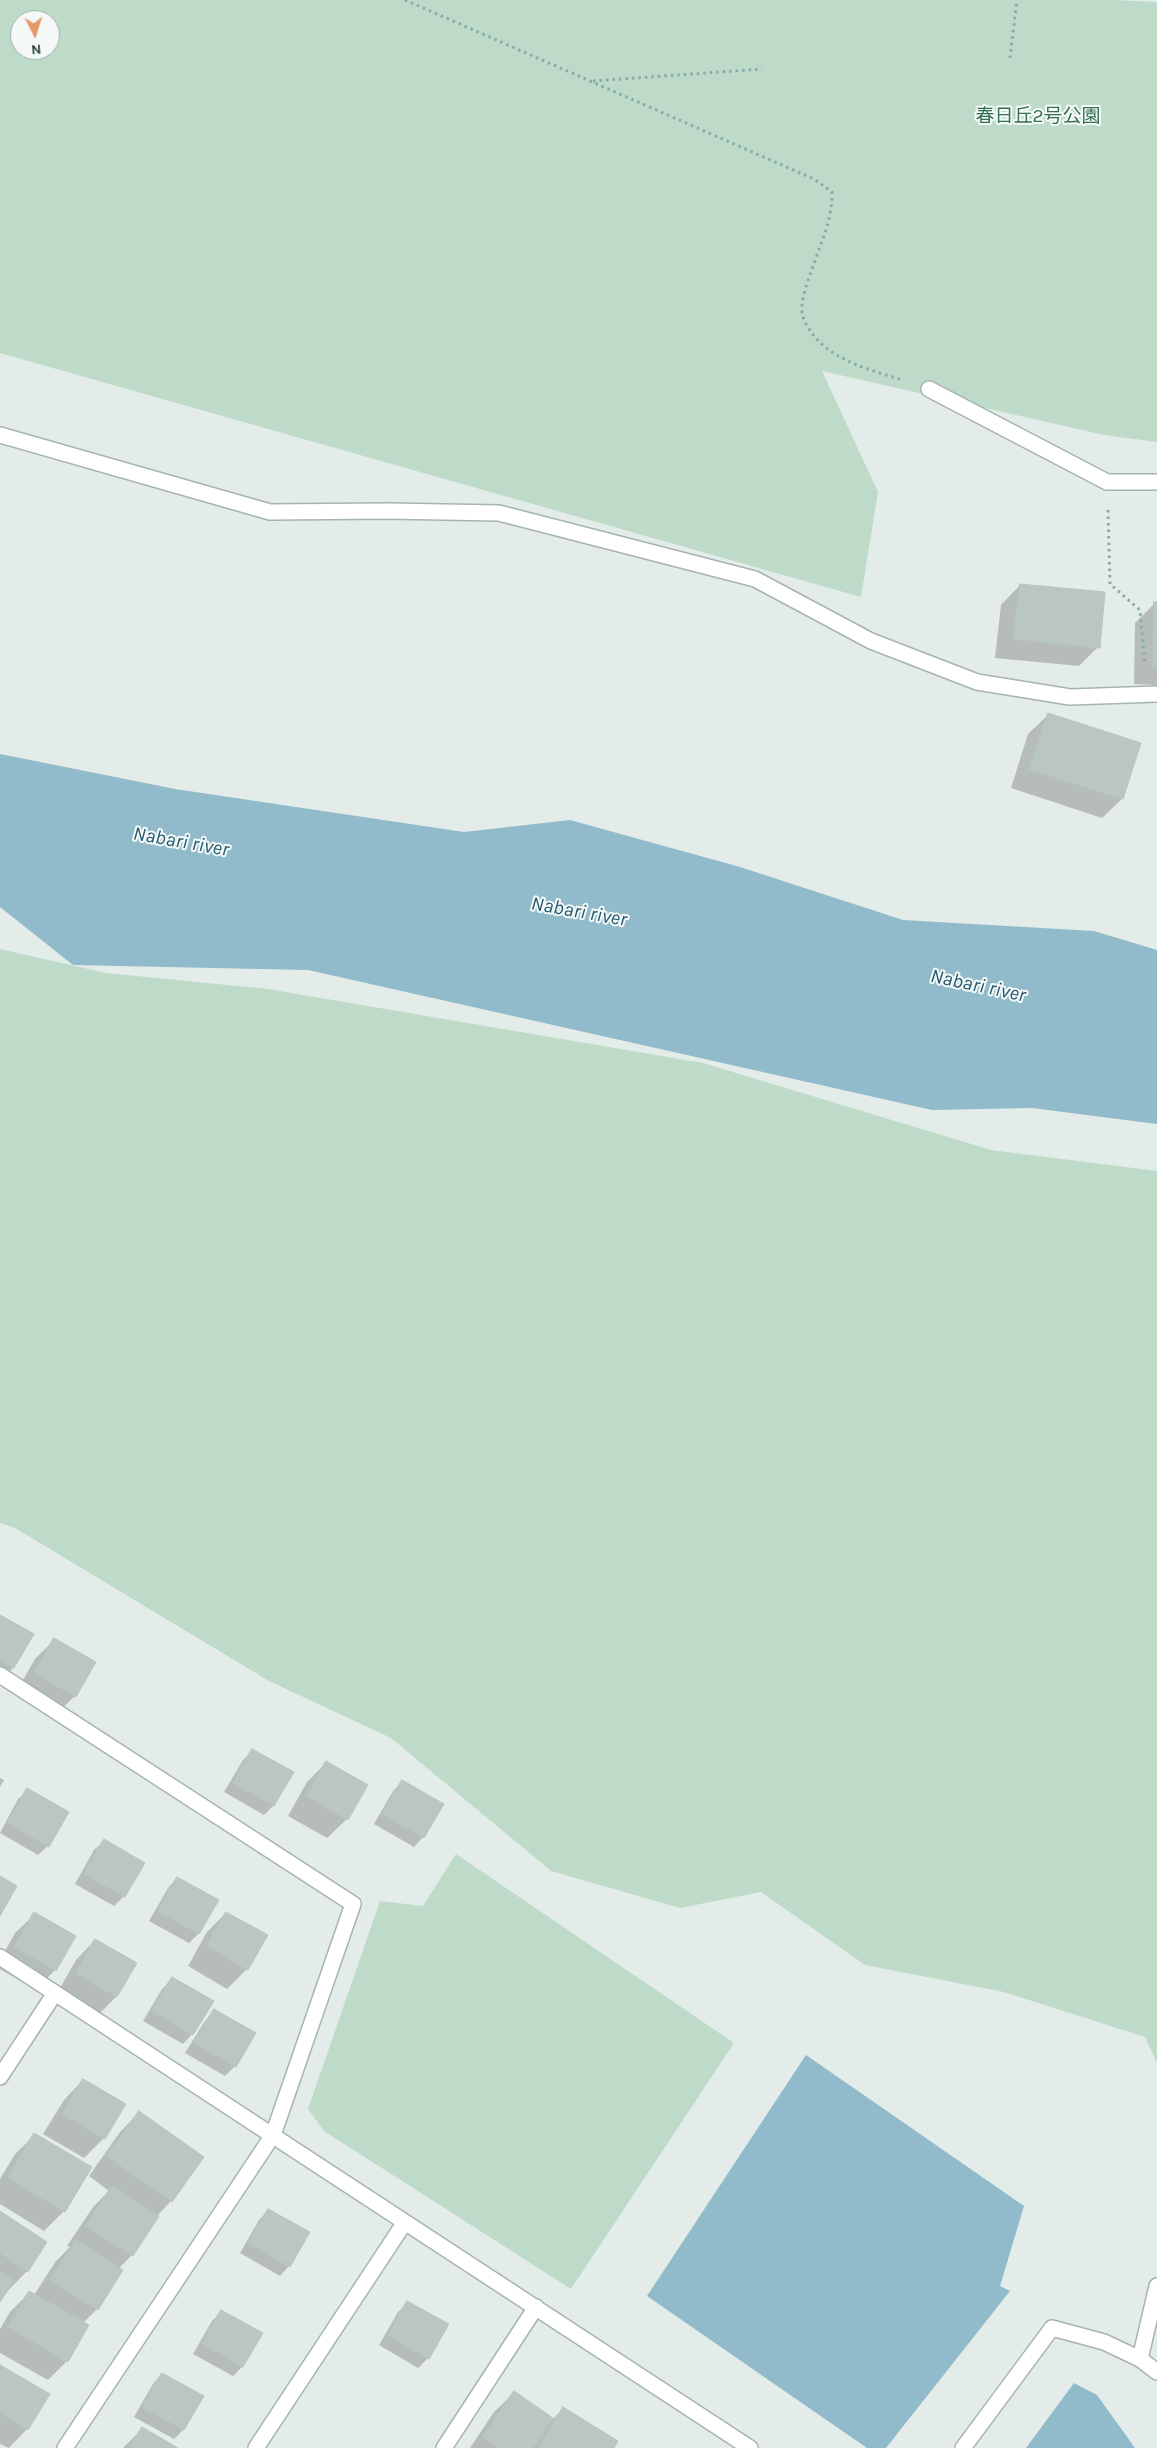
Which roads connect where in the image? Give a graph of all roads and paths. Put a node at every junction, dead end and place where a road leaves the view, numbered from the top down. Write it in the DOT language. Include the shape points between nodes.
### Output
graph roads {
  1 [pos="405,0"];
  2 [pos="1017,0"];
  3 [pos="1010,58"];
  4 [pos="762,69"];
  5 [pos="591,81"];
  6 [pos="930,389"];
  7 [pos="0,435"];
  8 [pos="1107,482"];
  9 [pos="1157,482"];
  10 [pos="1152,695"];
  11 [pos="0,1675"];
  12 [pos="0,1957"];
  13 [pos="55,1993"];
  14 [pos="0,2077"];
  15 [pos="272,2136"];
  16 [pos="405,2222"];
  17 [pos="1157,2286"];
  18 [pos="536,2308"];
  19 [pos="1140,2359"];
  20 [pos="1157,2372"];
  21 [pos="65,2448"];
  22 [pos="256,2448"];
  23 [pos="444,2448"];
  24 [pos="750,2448"];
  25 [pos="963,2448"];
  1 -- 5 [label="path"];
  2 -- 3 [label="path"];
  4 -- 5 [label="path"];
  5 -- 6 [label="path" via="814,179 832,192 832,213 804,292 803,316 823,348 870,370"];
  6 -- 8 [label="street"];
  7 -- 10 [label="street" via="270,512 499,513 755,580 872,641 977,682 1070,697"];
  8 -- 9 [label="street"];
  8 -- 10 [label="path" via="1110,584 1140,610"];
  11 -- 15 [label="street" via="353,1904"];
  12 -- 13 [label="street"];
  13 -- 14 [label="street"];
  13 -- 15 [label="street"];
  15 -- 16 [label="street"];
  15 -- 21 [label="street"];
  16 -- 18 [label="street"];
  16 -- 22 [label="street"];
  17 -- 19 [label="street"];
  18 -- 23 [label="street"];
  18 -- 24 [label="street"];
  19 -- 20 [label="street"];
  19 -- 25 [label="street" via="1104,2342 1052,2328"];
}
